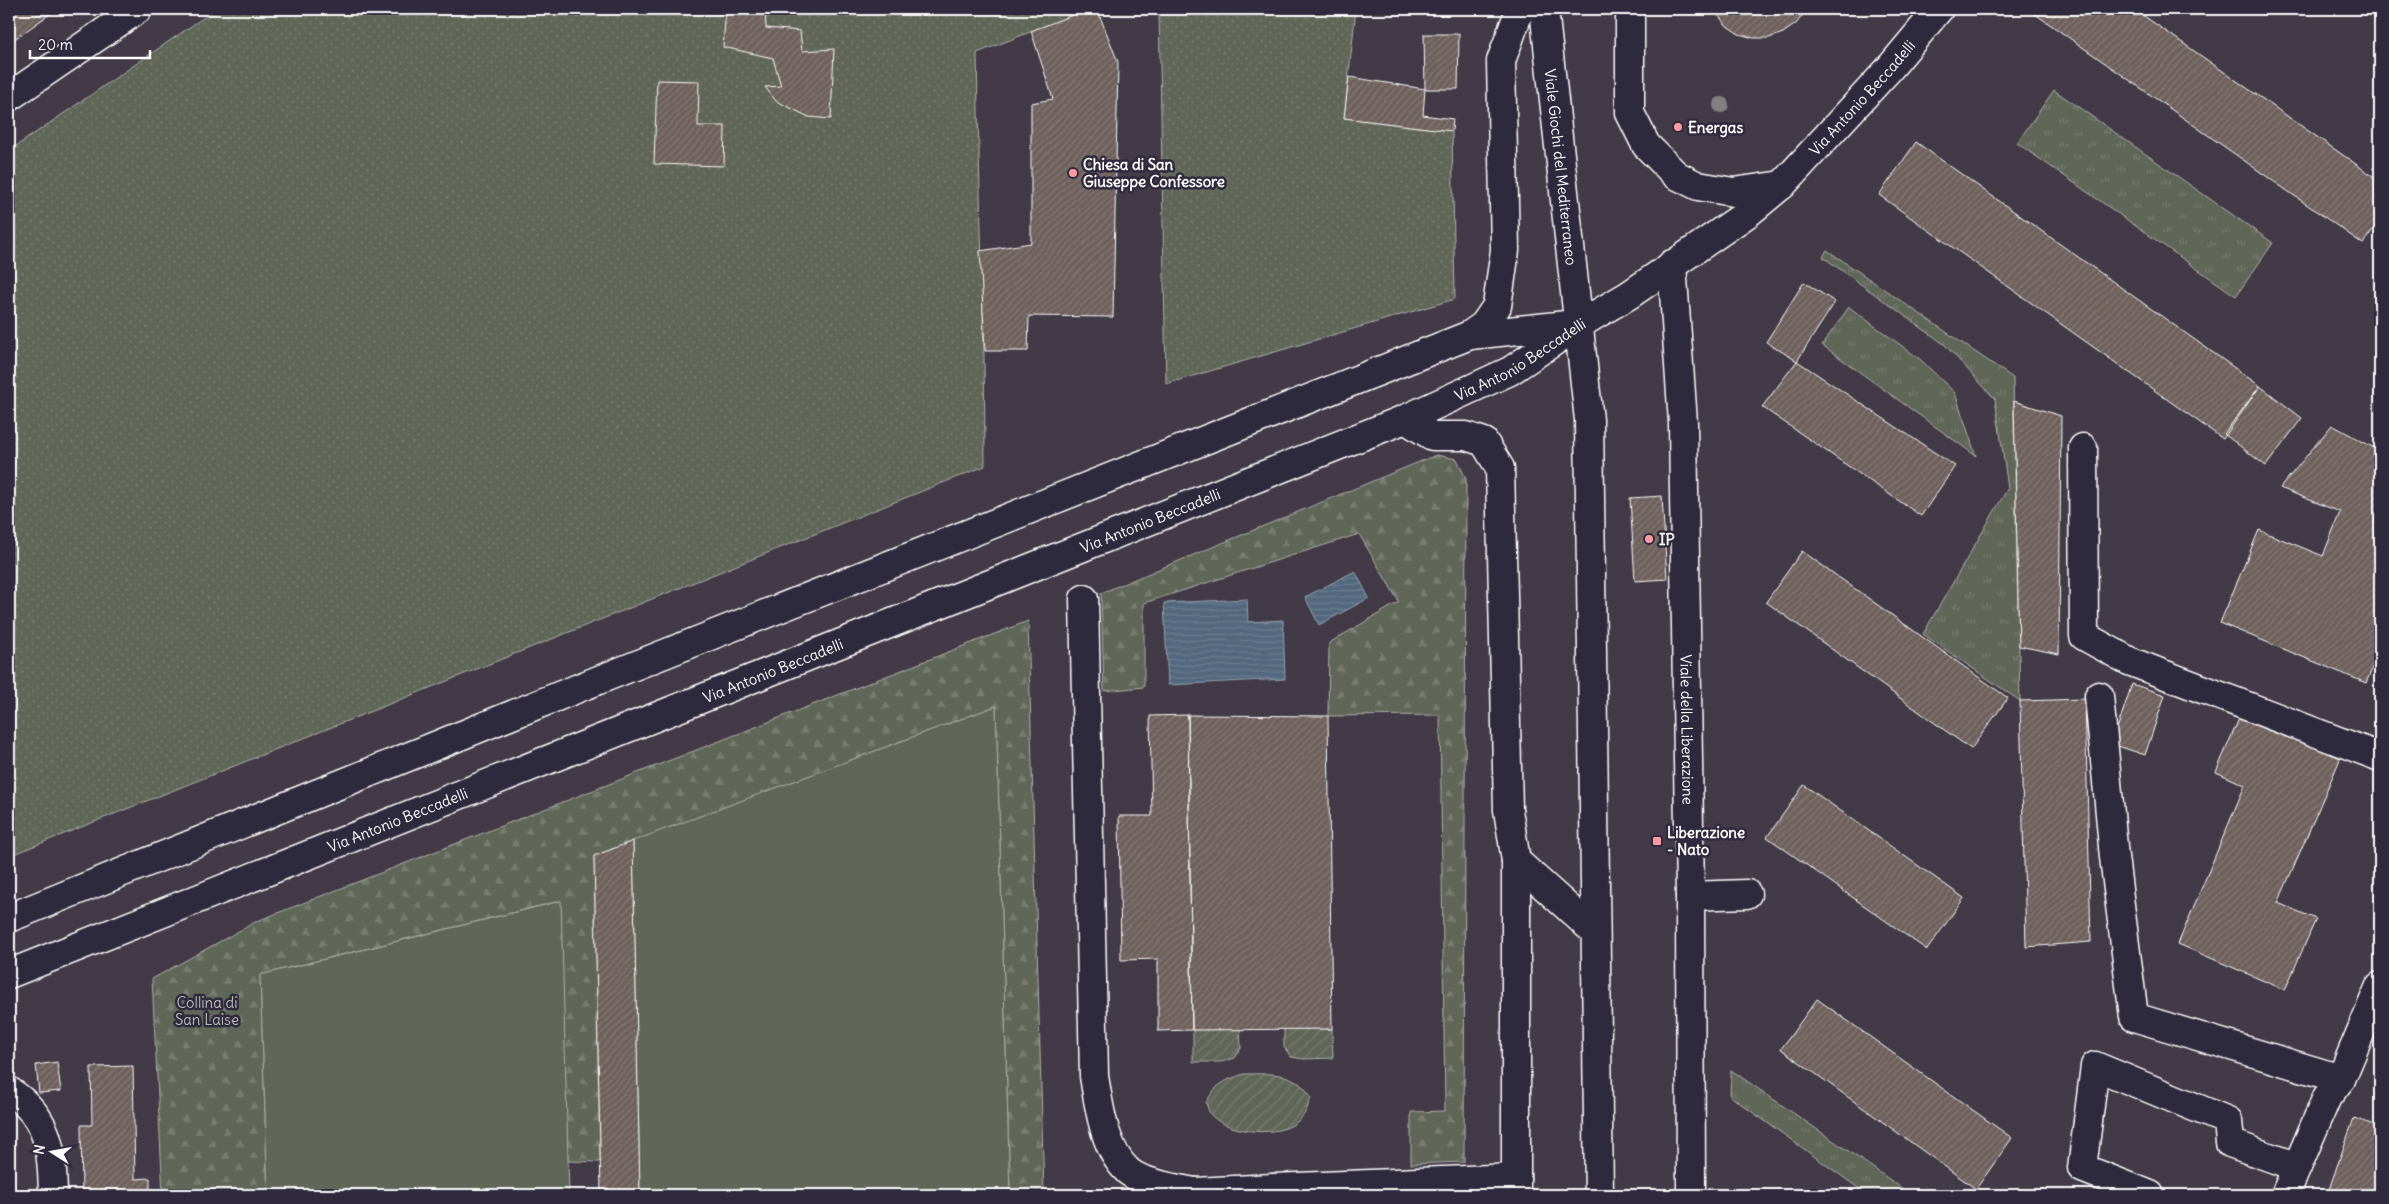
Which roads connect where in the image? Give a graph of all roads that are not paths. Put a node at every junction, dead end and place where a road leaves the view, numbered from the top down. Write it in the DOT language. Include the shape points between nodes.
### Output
graph roads {
  1 [pos="138,9"];
  2 [pos="1520,9"];
  3 [pos="1544,9"];
  4 [pos="1630,9"];
  5 [pos="1939,9"];
  6 [pos="9,97"];
  7 [pos="1784,184"];
  8 [pos="1672,264"];
  9 [pos="1580,324"];
  10 [pos="1470,335"];
  11 [pos="1405,419"];
  12 [pos="2083,448"];
  13 [pos="1084,599"];
  14 [pos="2099,696"];
  15 [pos="2380,757"];
  16 [pos="1516,861"];
  17 [pos="1747,894"];
  18 [pos="1690,896"];
  19 [pos="9,918"];
  20 [pos="1594,931"];
  21 [pos="9,974"];
  22 [pos="2380,986"];
  23 [pos="2341,1079"];
  24 [pos="9,1091"];
  25 [pos="2297,1167"];
  26 [pos="1516,1187"];
  27 [pos="1273,1192"];
  28 [pos="1195,1194"];
  29 [pos="53,1195"];
  30 [pos="1599,1195"];
  31 [pos="1691,1195"];
  32 [pos="2150,1195"];
  33 [pos="2285,1195"];
  1 -- 6 [label="main road"];
  2 -- 10 [label="main road" via="1500,61 1504,250 1496,306 1484,325"];
  3 -- 9 [label="main road, Viale Giochi del Mediterraneo"];
  4 -- 7 [label="main road" via="1630,113 1646,145 1676,175 1698,186 1732,192"];
  5 -- 7 [label="main road, Via Antonio Beccadelli"];
  7 -- 8 [label="main road, Via Antonio Beccadelli" via="1748,213"];
  8 -- 9 [label="main road, Via Antonio Beccadelli"];
  8 -- 18 [label="main road, Viale della Liberazione" via="1683,423"];
  9 -- 10 [label="main road, Via Antonio Beccadelli"];
  9 -- 11 [label="main road, Via Antonio Beccadelli" via="1510,371"];
  9 -- 20 [label="main road, Viale Giochi del Mediterraneo" via="1589,420"];
  10 -- 19 [label="main road, Via Antonio Beccadelli"];
  11 -- 16 [label="main road" via="1432,436 1466,436 1484,442 1500,468 1508,810"];
  11 -- 21 [label="main road, Via Antonio Beccadelli"];
  12 -- 15 [label="main road" via="2084,636 2129,660"];
  13 -- 28 [label="main road" via="1094,1076 1100,1110 1108,1143 1129,1172 1167,1188"];
  14 -- 23 [label="main road" via="2114,857 2134,1017"];
  16 -- 20 [label="main road"];
  16 -- 26 [label="main road"];
  17 -- 18 [label="main road"];
  18 -- 31 [label="main road, Viale della Liberazione"];
  20 -- 30 [label="main road"];
  22 -- 23 [label="main road"];
  23 -- 25 [label="main road" via="2326,1097"];
  24 -- 29 [label="main road" via="26,1102 44,1129 52,1163"];
  25 -- 32 [label="main road" via="2230,1143 2228,1121 2095,1066 2082,1168"];
  25 -- 33 [label="main road"];
  26 -- 27 [label="main road"];
  27 -- 28 [label="main road"];
}
